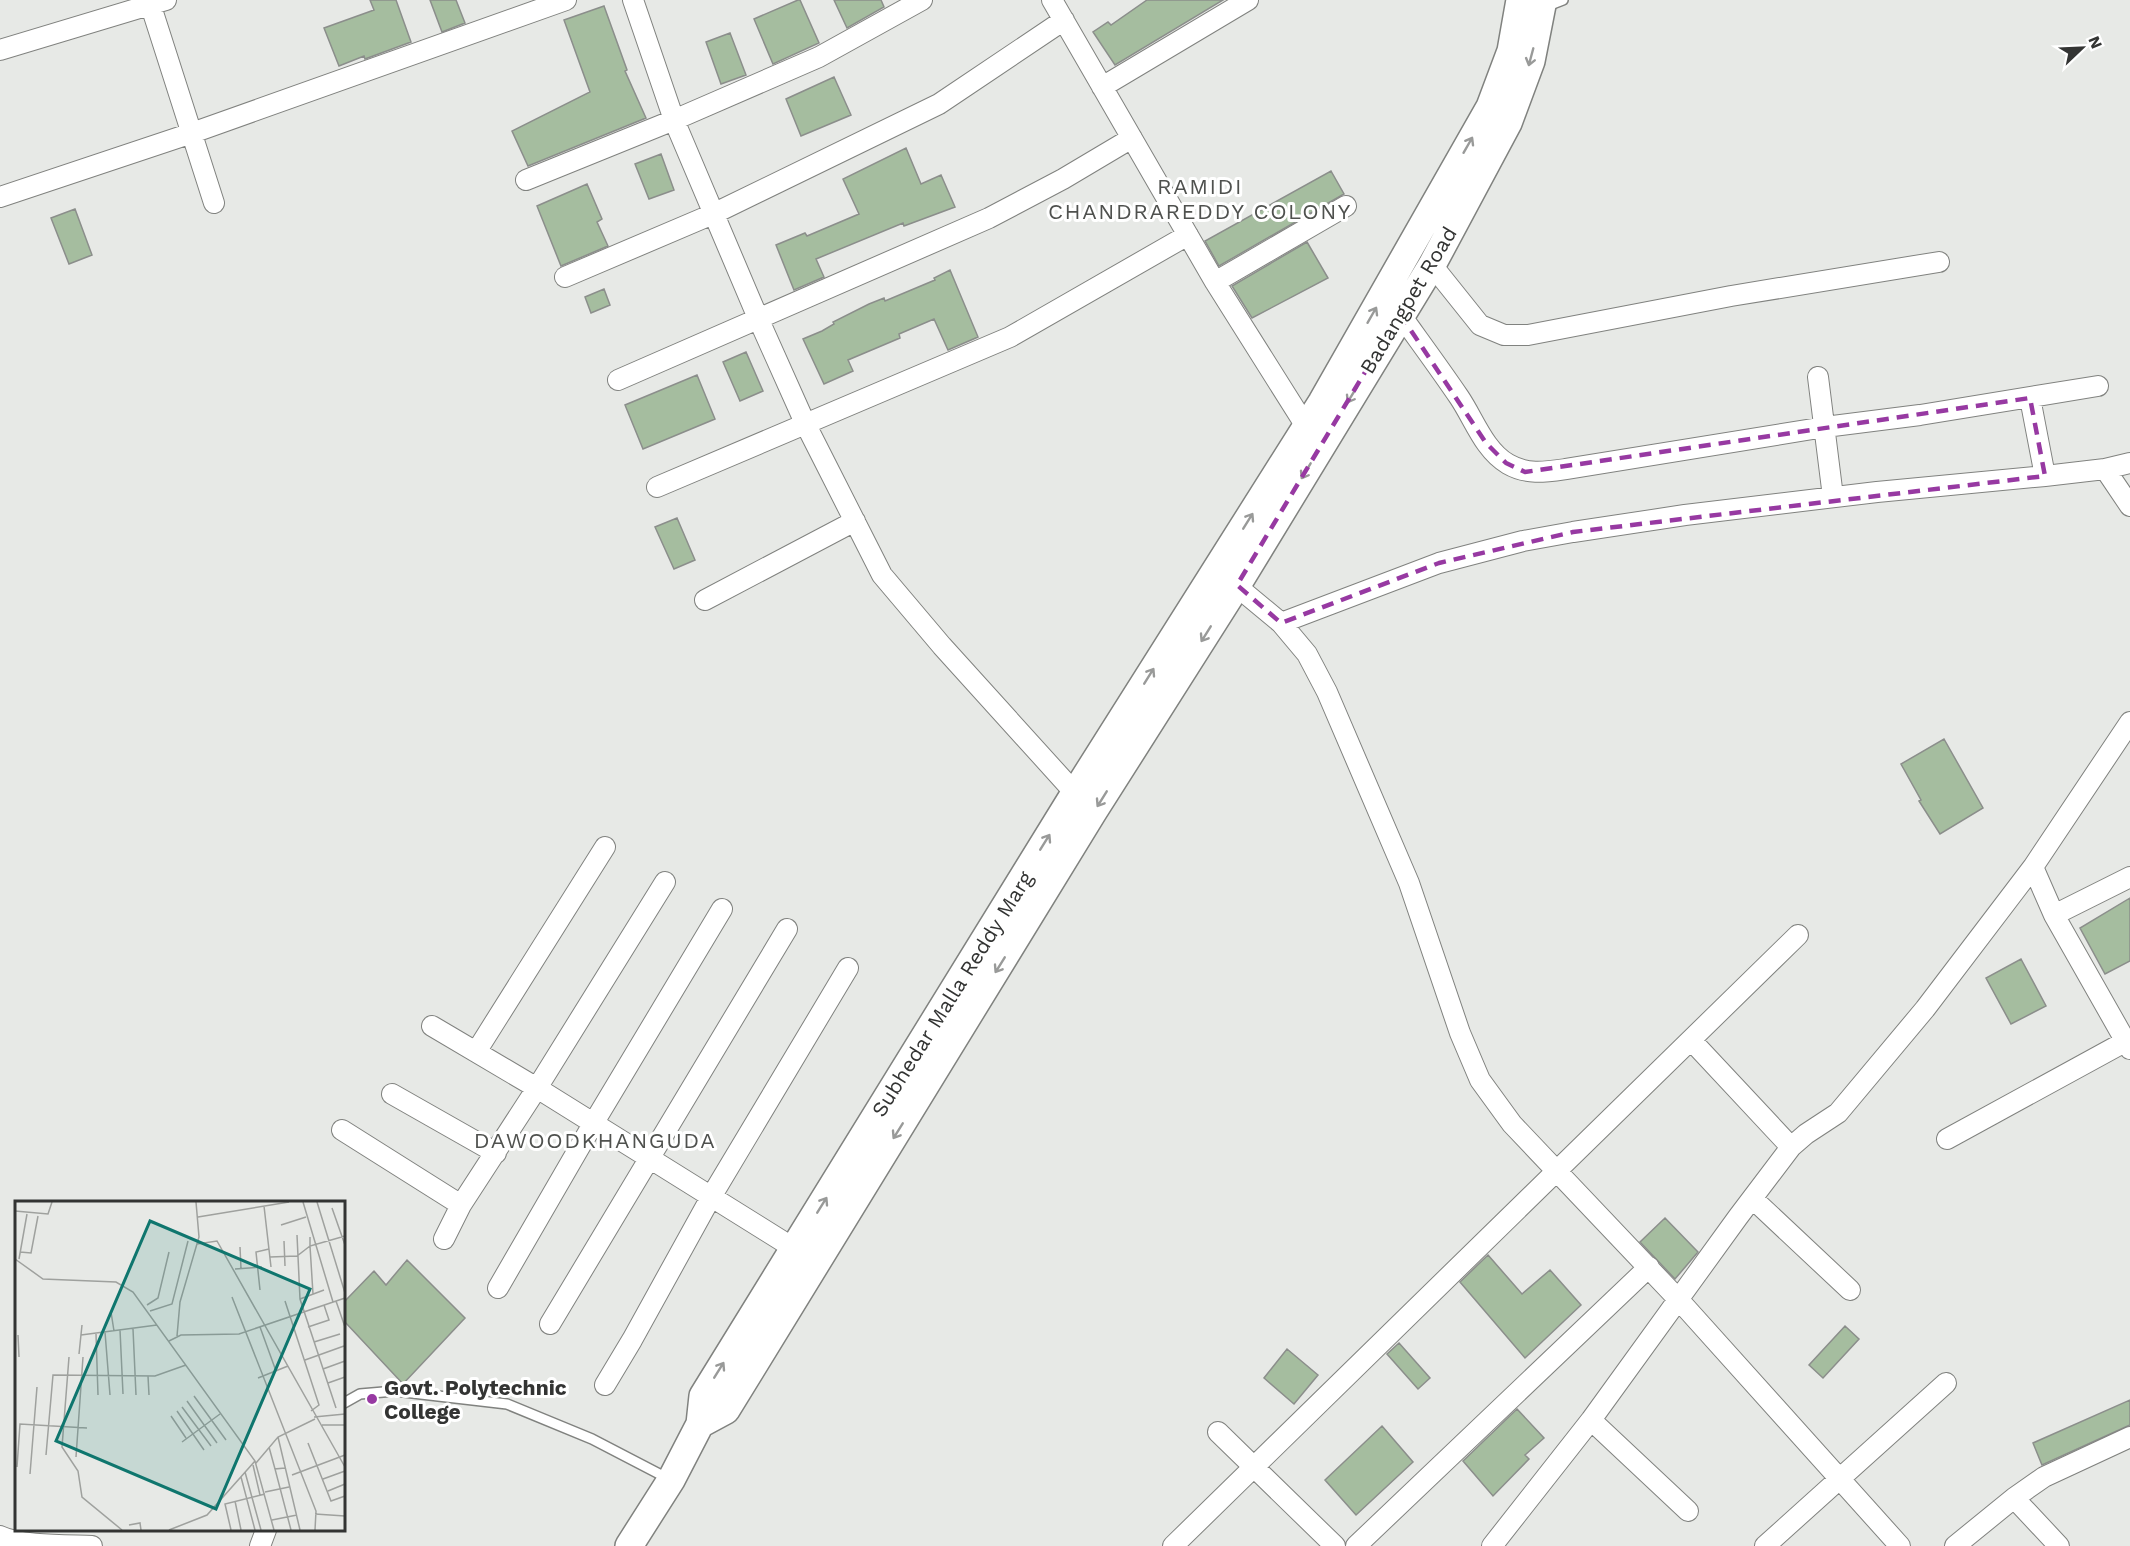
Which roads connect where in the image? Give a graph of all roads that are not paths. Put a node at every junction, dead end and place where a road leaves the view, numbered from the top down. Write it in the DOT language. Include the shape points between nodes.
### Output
graph roads {
  1 [pos="566,0"];
  2 [pos="633,0"];
  3 [pos="922,0"];
  4 [pos="1052,0"];
  5 [pos="1248,0"];
  6 [pos="155,2"];
  7 [pos="1542,2"];
  8 [pos="1064,20"];
  9 [pos="0,50"];
  10 [pos="1102,87"];
  11 [pos="674,120"];
  12 [pos="192,133"];
  13 [pos="1132,138"];
  14 [pos="526,180"];
  15 [pos="0,197"];
  16 [pos="214,203"];
  17 [pos="1346,206"];
  18 [pos="713,214"];
  19 [pos="1188,235"];
  20 [pos="1939,262"];
  21 [pos="1432,265"];
  22 [pos="565,277"];
  23 [pos="1215,282"];
  24 [pos="1400,314"];
  25 [pos="758,318"];
  26 [pos="1818,377"];
  27 [pos="618,380"];
  28 [pos="2098,386"];
  29 [pos="2030,398"];
  30 [pos="805,423"];
  31 [pos="1825,427"];
  32 [pos="1307,428"];
  33 [pos="2130,463"];
  34 [pos="2105,469"];
  35 [pos="2045,476"];
  36 [pos="657,486"];
  37 [pos="1833,497"];
  38 [pos="2130,506"];
  39 [pos="855,522"];
  40 [pos="1227,577"];
  41 [pos="705,600"];
  42 [pos="1281,623"];
  43 [pos="2130,722"];
  44 [pos="1076,793"];
  45 [pos="605,847"];
  46 [pos="2032,867"];
  47 [pos="2130,877"];
  48 [pos="665,882"];
  49 [pos="722,909"];
  50 [pos="2054,915"];
  51 [pos="787,929"];
  52 [pos="1798,935"];
  53 [pos="848,968"];
  54 [pos="432,1026"];
  55 [pos="1691,1040"];
  56 [pos="2129,1043"];
  57 [pos="476,1052"];
  58 [pos="537,1088"];
  59 [pos="392,1094"];
  60 [pos="593,1124"];
  61 [pos="342,1130"];
  62 [pos="1947,1139"];
  63 [pos="1791,1147"];
  64 [pos="496,1153"];
  65 [pos="650,1159"];
  66 [pos="1557,1171"];
  67 [pos="711,1197"];
  68 [pos="1753,1199"];
  69 [pos="461,1205"];
  70 [pos="444,1239"];
  71 [pos="795,1250"];
  72 [pos="1649,1267"];
  73 [pos="498,1288"];
  74 [pos="1850,1290"];
  75 [pos="1678,1299"];
  76 [pos="550,1324"];
  77 [pos="1946,1383"];
  78 [pos="605,1385"];
  79 [pos="345,1402"];
  80 [pos="1591,1420"];
  81 [pos="700,1424"];
  82 [pos="1218,1432"];
  83 [pos="2130,1437"];
  84 [pos="1253,1467"];
  85 [pos="671,1480"];
  86 [pos="1840,1481"];
  87 [pos="2014,1498"];
  88 [pos="1688,1511"];
  89 [pos="266,1531"];
  90 [pos="0,1536"];
  91 [pos="92,1546"];
  92 [pos="260,1546"];
  93 [pos="629,1546"];
  94 [pos="1173,1546"];
  95 [pos="1335,1546"];
  96 [pos="1356,1546"];
  97 [pos="1492,1546"];
  98 [pos="1765,1546"];
  99 [pos="1900,1546"];
  100 [pos="1955,1546"];
  101 [pos="2059,1546"];
  1 -- 12 [label="street"];
  2 -- 11 [label="street"];
  3 -- 11 [label="street" via="819,57"];
  4 -- 8 [label="street"];
  5 -- 10 [label="street"];
  6 -- 9 [label="street"];
  6 -- 12 [label="street"];
  7 -- 21 [label="main road, Badangpet Road, one-way" via="1531,61 1508,123"];
  32 -- 7 [label="main road, Badangpet Road, one-way" via="1490,107 1511,51"];
  8 -- 10 [label="street"];
  8 -- 18 [label="street" via="939,104"];
  10 -- 13 [label="street"];
  11 -- 14 [label="street"];
  11 -- 18 [label="street"];
  12 -- 15 [label="street"];
  12 -- 16 [label="street"];
  13 -- 19 [label="street"];
  13 -- 25 [label="street" via="989,218"];
  17 -- 23 [label="street"];
  18 -- 22 [label="street"];
  18 -- 25 [label="street"];
  19 -- 23 [label="street"];
  19 -- 30 [label="street" via="1010,337"];
  20 -- 21 [label="street" via="1528,335 1504,335 1480,325"];
  21 -- 24 [label="main road, Badangpet Road"];
  23 -- 32 [label="street"];
  24 -- 31 [label="street" via="1461,400 1486,443 1506,463 1525,471 1566,469"];
  24 -- 40 [label="main road, Badangpet Road, one-way"];
  25 -- 27 [label="street"];
  25 -- 30 [label="street"];
  26 -- 31 [label="street"];
  28 -- 29 [label="street"];
  29 -- 31 [label="street"];
  29 -- 35 [label="street"];
  30 -- 36 [label="street"];
  30 -- 39 [label="street"];
  31 -- 37 [label="street"];
  40 -- 32 [label="main road, Badangpet Road, one-way"];
  33 -- 34 [label="street"];
  34 -- 35 [label="street"];
  34 -- 38 [label="street"];
  35 -- 37 [label="street"];
  37 -- 42 [label="street" via="1684,515 1523,542 1439,563"];
  39 -- 41 [label="street"];
  39 -- 44 [label="street" via="882,575"];
  40 -- 42 [label="street"];
  44 -- 40 [label="main road, Subhedar Malla Reddy Marg, one-way"];
  40 -- 81 [label="main road, Subhedar Malla Reddy Marg, one-way" via="1093,813 726,1410"];
  42 -- 66 [label="street" via="1307,654 1327,692 1409,883 1480,1080 1512,1124"];
  43 -- 46 [label="street"];
  71 -- 44 [label="main road, Subhedar Malla Reddy Marg, one-way"];
  45 -- 57 [label="street"];
  46 -- 50 [label="street"];
  46 -- 63 [label="street" via="1858,1090 1838,1113"];
  47 -- 50 [label="street"];
  48 -- 58 [label="street"];
  49 -- 60 [label="street"];
  50 -- 56 [label="street"];
  51 -- 65 [label="street"];
  52 -- 55 [label="street"];
  53 -- 67 [label="street"];
  54 -- 57 [label="street"];
  55 -- 63 [label="street"];
  55 -- 66 [label="street"];
  56 -- 62 [label="street"];
  57 -- 58 [label="street"];
  58 -- 60 [label="street"];
  58 -- 64 [label="street"];
  59 -- 64 [label="street"];
  60 -- 65 [label="street"];
  60 -- 73 [label="street"];
  61 -- 69 [label="street"];
  63 -- 68 [label="street"];
  64 -- 69 [label="street"];
  65 -- 67 [label="street"];
  65 -- 76 [label="street"];
  66 -- 72 [label="street"];
  66 -- 84 [label="street"];
  67 -- 71 [label="street"];
  67 -- 78 [label="street"];
  68 -- 74 [label="street"];
  68 -- 75 [label="street"];
  69 -- 70 [label="street"];
  81 -- 71 [label="main road, Subhedar Malla Reddy Marg, one-way" via="703,1396"];
  72 -- 75 [label="street"];
  72 -- 96 [label="street"];
  75 -- 80 [label="street"];
  75 -- 86 [label="street"];
  77 -- 86 [label="street"];
  79 -- 85 [label="lane" via="360,1394 395,1391 507,1404 592,1439"];
  80 -- 88 [label="street"];
  80 -- 97 [label="street"];
  81 -- 85 [label="main road, Subhedar Malla Reddy Marg"];
  82 -- 84 [label="street"];
  83 -- 87 [label="street" via="2044,1477"];
  84 -- 94 [label="street"];
  84 -- 95 [label="street"];
  85 -- 93 [label="main road, Subhedar Malla Reddy Marg"];
  86 -- 98 [label="street"];
  86 -- 99 [label="street"];
  87 -- 100 [label="street"];
  87 -- 101 [label="street"];
  89 -- 92 [label="street"];
  90 -- 91 [label="street"];
}
